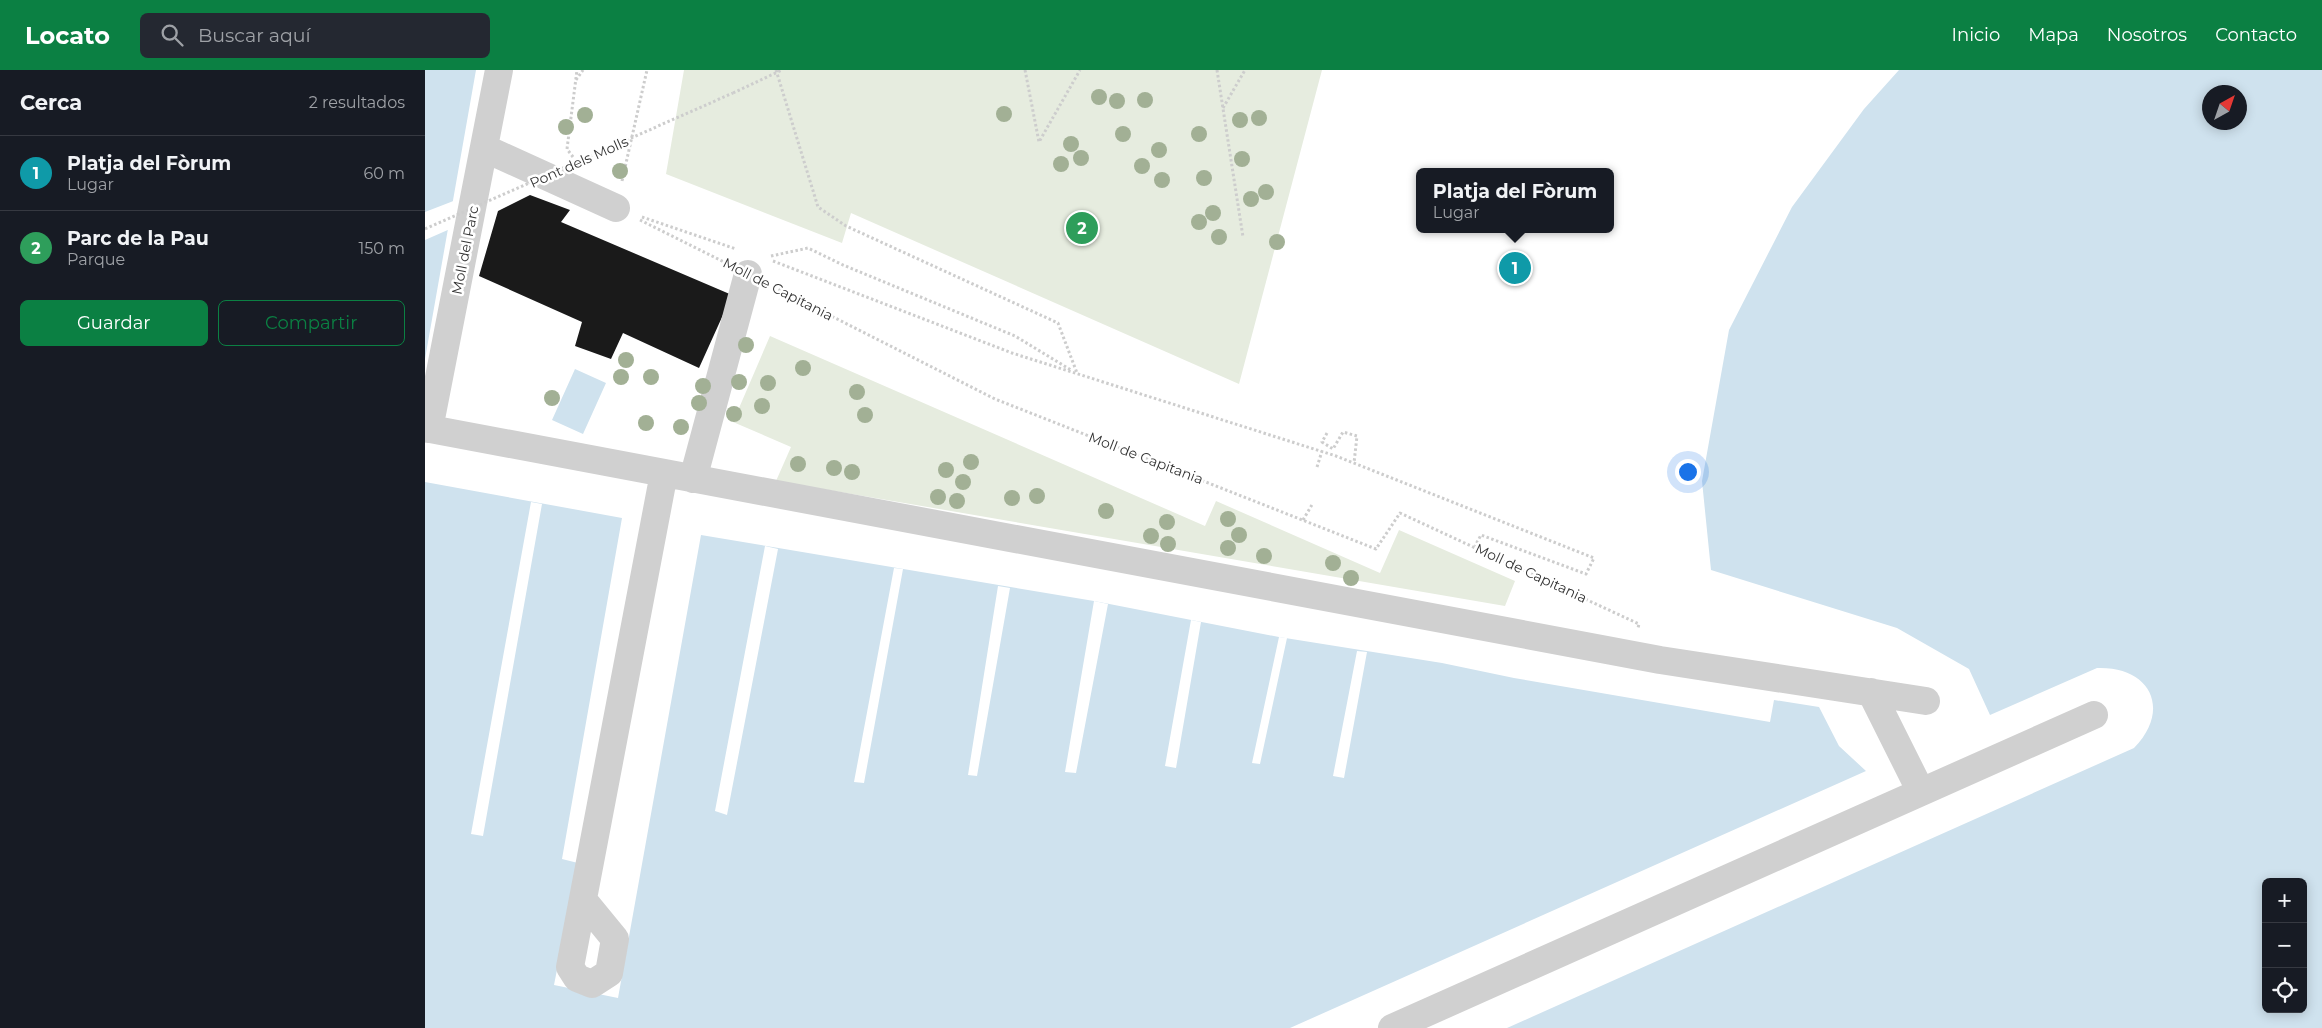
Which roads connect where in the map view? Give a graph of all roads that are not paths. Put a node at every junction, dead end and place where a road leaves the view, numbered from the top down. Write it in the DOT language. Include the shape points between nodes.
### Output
graph roads {
  1 [pos="499,70"];
  2 [pos="484,148"];
  3 [pos="616,208"];
  4 [pos="756,261"];
  5 [pos="427,429"];
  6 [pos="664,473"];
  7 [pos="693,479"];
  8 [pos="1871,692"];
  9 [pos="1926,701"];
  10 [pos="2094,715"];
  11 [pos="1921,792"];
  12 [pos="583,900"];
  13 [pos="1392,1028"];
  1 -- 2 [label="lane, Moll del Parc"];
  2 -- 3 [label="lane"];
  2 -- 5 [label="lane, Moll del Parc"];
  4 -- 7 [label="lane"];
  5 -- 6 [label="lane"];
  6 -- 7 [label="lane"];
  6 -- 12 [label="lane"];
  7 -- 8 [label="lane" via="1630,654"];
  8 -- 9 [label="lane"];
  8 -- 11 [label="lane"];
  10 -- 11 [label="lane"];
  11 -- 13 [label="lane"];
}
